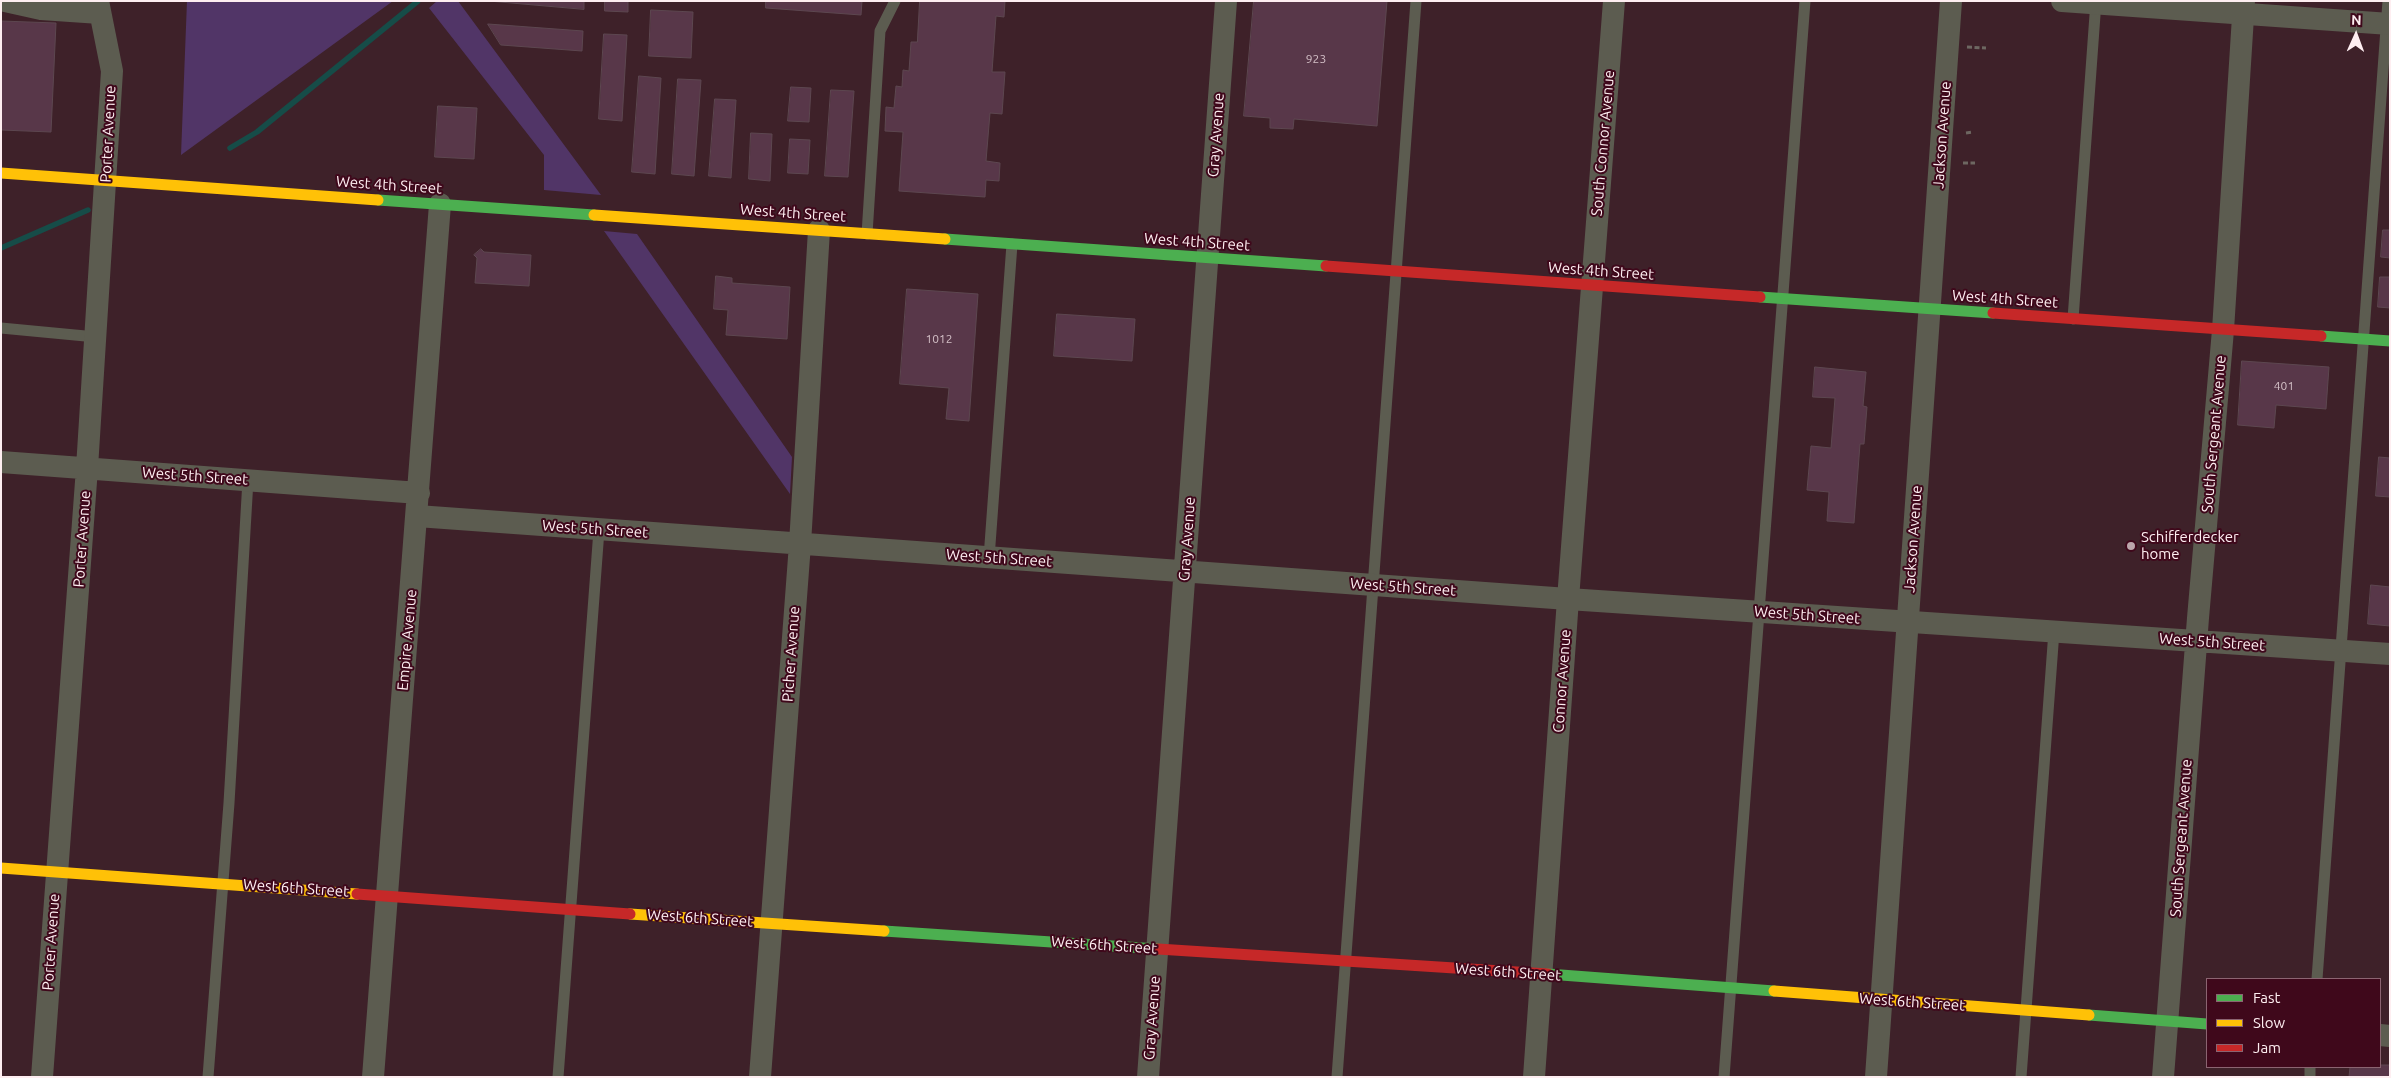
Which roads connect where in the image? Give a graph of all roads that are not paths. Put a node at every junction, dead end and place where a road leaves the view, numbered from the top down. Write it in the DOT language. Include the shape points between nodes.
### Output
graph roads {
  1 [pos="6,1"];
  2 [pos="895,1"];
  3 [pos="1226,1"];
  4 [pos="1416,1"];
  5 [pos="1614,1"];
  6 [pos="1805,1"];
  7 [pos="1951,1"];
  8 [pos="2062,1"];
  9 [pos="2388,1"];
  10 [pos="2096,2"];
  11 [pos="99,7"];
  12 [pos="2244,7"];
  13 [pos="2388,24"];
  14 [pos="1,173"];
  15 [pos="106,180"];
  16 [pos="440,204"];
  17 [pos="820,230"];
  18 [pos="867,234"];
  19 [pos="1012,244"];
  20 [pos="1208,258"];
  21 [pos="1396,271"];
  22 [pos="1591,286"];
  23 [pos="1784,299"];
  24 [pos="1930,309"];
  25 [pos="2073,319"];
  26 [pos="1,328"];
  27 [pos="2223,330"];
  28 [pos="96,337"];
  29 [pos="2364,339"];
  30 [pos="2390,341"];
  31 [pos="1,462"];
  32 [pos="87,468"];
  33 [pos="248,480"];
  34 [pos="419,493"];
  35 [pos="417,516"];
  36 [pos="599,530"];
  37 [pos="800,544"];
  38 [pos="989,558"];
  39 [pos="1185,570"];
  40 [pos="1373,585"];
  41 [pos="1568,599"];
  42 [pos="1760,612"];
  43 [pos="1908,622"];
  44 [pos="2054,631"];
  45 [pos="2196,642"];
  46 [pos="2341,651"];
  47 [pos="2390,654"];
  48 [pos="1,868"];
  49 [pos="56,872"];
  50 [pos="222,883"];
  51 [pos="387,894"];
  52 [pos="569,908"];
  53 [pos="770,924"];
  54 [pos="1157,948"];
  55 [pos="1345,962"];
  56 [pos="1542,974"];
  57 [pos="2317,978"];
  58 [pos="1731,990"];
  59 [pos="1882,1000"];
  60 [pos="2025,1010"];
  61 [pos="2167,1021"];
  62 [pos="2206,1024"];
  63 [pos="42,1077"];
  64 [pos="208,1077"];
  65 [pos="373,1077"];
  66 [pos="558,1077"];
  67 [pos="760,1077"];
  68 [pos="1148,1077"];
  69 [pos="1336,1077"];
  70 [pos="1534,1077"];
  71 [pos="1724,1077"];
  72 [pos="1876,1077"];
  73 [pos="2021,1077"];
  74 [pos="2163,1077"];
  1 -- 11 [label="street" via="41,9"];
  2 -- 18 [label="lane" via="880,31"];
  3 -- 20 [label="street, Gray Avenue"];
  4 -- 21 [label="lane"];
  5 -- 22 [label="street, South Connor Avenue"];
  6 -- 23 [label="lane"];
  7 -- 24 [label="street, Jackson Avenue"];
  8 -- 10 [label="street"];
  9 -- 13 [label="lane"];
  10 -- 12 [label="street"];
  10 -- 25 [label="lane"];
  11 -- 15 [label="street, Porter Avenue" via="112,70"];
  12 -- 13 [label="street"];
  12 -- 27 [label="street, South Sergeant Avenue"];
  13 -- 29 [label="lane"];
  14 -- 15 [label="street, West 4th Street"];
  15 -- 16 [label="street, West 4th Street"];
  15 -- 28 [label="street, Porter Avenue"];
  16 -- 17 [label="street, West 4th Street"];
  16 -- 34 [label="street, Empire Avenue"];
  17 -- 18 [label="street, West 4th Street"];
  17 -- 37 [label="street, Picher Avenue"];
  18 -- 19 [label="street, West 4th Street"];
  19 -- 20 [label="street, West 4th Street"];
  19 -- 38 [label="lane"];
  20 -- 21 [label="street, West 4th Street"];
  20 -- 39 [label="street, Gray Avenue"];
  21 -- 22 [label="street, West 4th Street"];
  21 -- 40 [label="lane"];
  22 -- 23 [label="street, West 4th Street"];
  22 -- 41 [label="street, Connor Avenue"];
  23 -- 24 [label="street, West 4th Street"];
  23 -- 42 [label="lane"];
  24 -- 25 [label="street, West 4th Street"];
  24 -- 43 [label="street, Jackson Avenue"];
  25 -- 27 [label="street, West 4th Street"];
  26 -- 28 [label="lane"];
  27 -- 29 [label="street, West 4th Street"];
  27 -- 45 [label="street, South Sergeant Avenue"];
  28 -- 32 [label="street, Porter Avenue"];
  29 -- 30 [label="street, West 4th Street"];
  29 -- 46 [label="lane"];
  31 -- 32 [label="street, West 5th Street"];
  32 -- 33 [label="street, West 5th Street"];
  32 -- 49 [label="street, Porter Avenue"];
  33 -- 34 [label="street, West 5th Street"];
  33 -- 50 [label="lane"];
  34 -- 35 [label="street, Empire Avenue"];
  35 -- 36 [label="street, West 5th Street"];
  35 -- 51 [label="street, Empire Avenue"];
  36 -- 37 [label="street, West 5th Street"];
  36 -- 52 [label="lane"];
  37 -- 38 [label="street, West 5th Street"];
  37 -- 53 [label="street, Picher Avenue"];
  38 -- 39 [label="street, West 5th Street"];
  39 -- 40 [label="street, West 5th Street"];
  39 -- 54 [label="street, Gray Avenue"];
  40 -- 41 [label="street, West 5th Street"];
  40 -- 55 [label="lane"];
  41 -- 42 [label="street, West 5th Street"];
  41 -- 56 [label="street, Connor Avenue"];
  42 -- 43 [label="street, West 5th Street"];
  42 -- 58 [label="lane"];
  43 -- 44 [label="street, West 5th Street"];
  43 -- 59 [label="street, Jackson Avenue"];
  44 -- 45 [label="street, West 5th Street"];
  44 -- 60 [label="lane"];
  45 -- 46 [label="street, West 5th Street"];
  45 -- 61 [label="street, South Sergeant Avenue"];
  46 -- 47 [label="street, West 5th Street"];
  46 -- 57 [label="lane"];
  48 -- 49 [label="street, West 6th Street"];
  49 -- 50 [label="street, West 6th Street"];
  49 -- 63 [label="street, Porter Avenue"];
  50 -- 51 [label="street, West 6th Street"];
  50 -- 64 [label="lane"];
  51 -- 52 [label="street, West 6th Street"];
  51 -- 65 [label="street, Empire Avenue"];
  52 -- 53 [label="street, West 6th Street"];
  52 -- 66 [label="lane"];
  53 -- 54 [label="street, West 6th Street"];
  53 -- 67 [label="street, Picher Avenue"];
  54 -- 55 [label="street, West 6th Street"];
  54 -- 68 [label="street, Gray Avenue"];
  55 -- 56 [label="street, West 6th Street"];
  55 -- 69 [label="lane"];
  56 -- 58 [label="street, West 6th Street"];
  56 -- 70 [label="street, Connor Avenue"];
  58 -- 59 [label="street, West 6th Street"];
  58 -- 71 [label="lane"];
  59 -- 60 [label="street, West 6th Street"];
  59 -- 72 [label="street, Jackson Avenue"];
  60 -- 61 [label="street, West 6th Street"];
  60 -- 73 [label="lane"];
  61 -- 62 [label="street, West 6th Street"];
  61 -- 74 [label="street, South Sergeant Avenue"];
}
